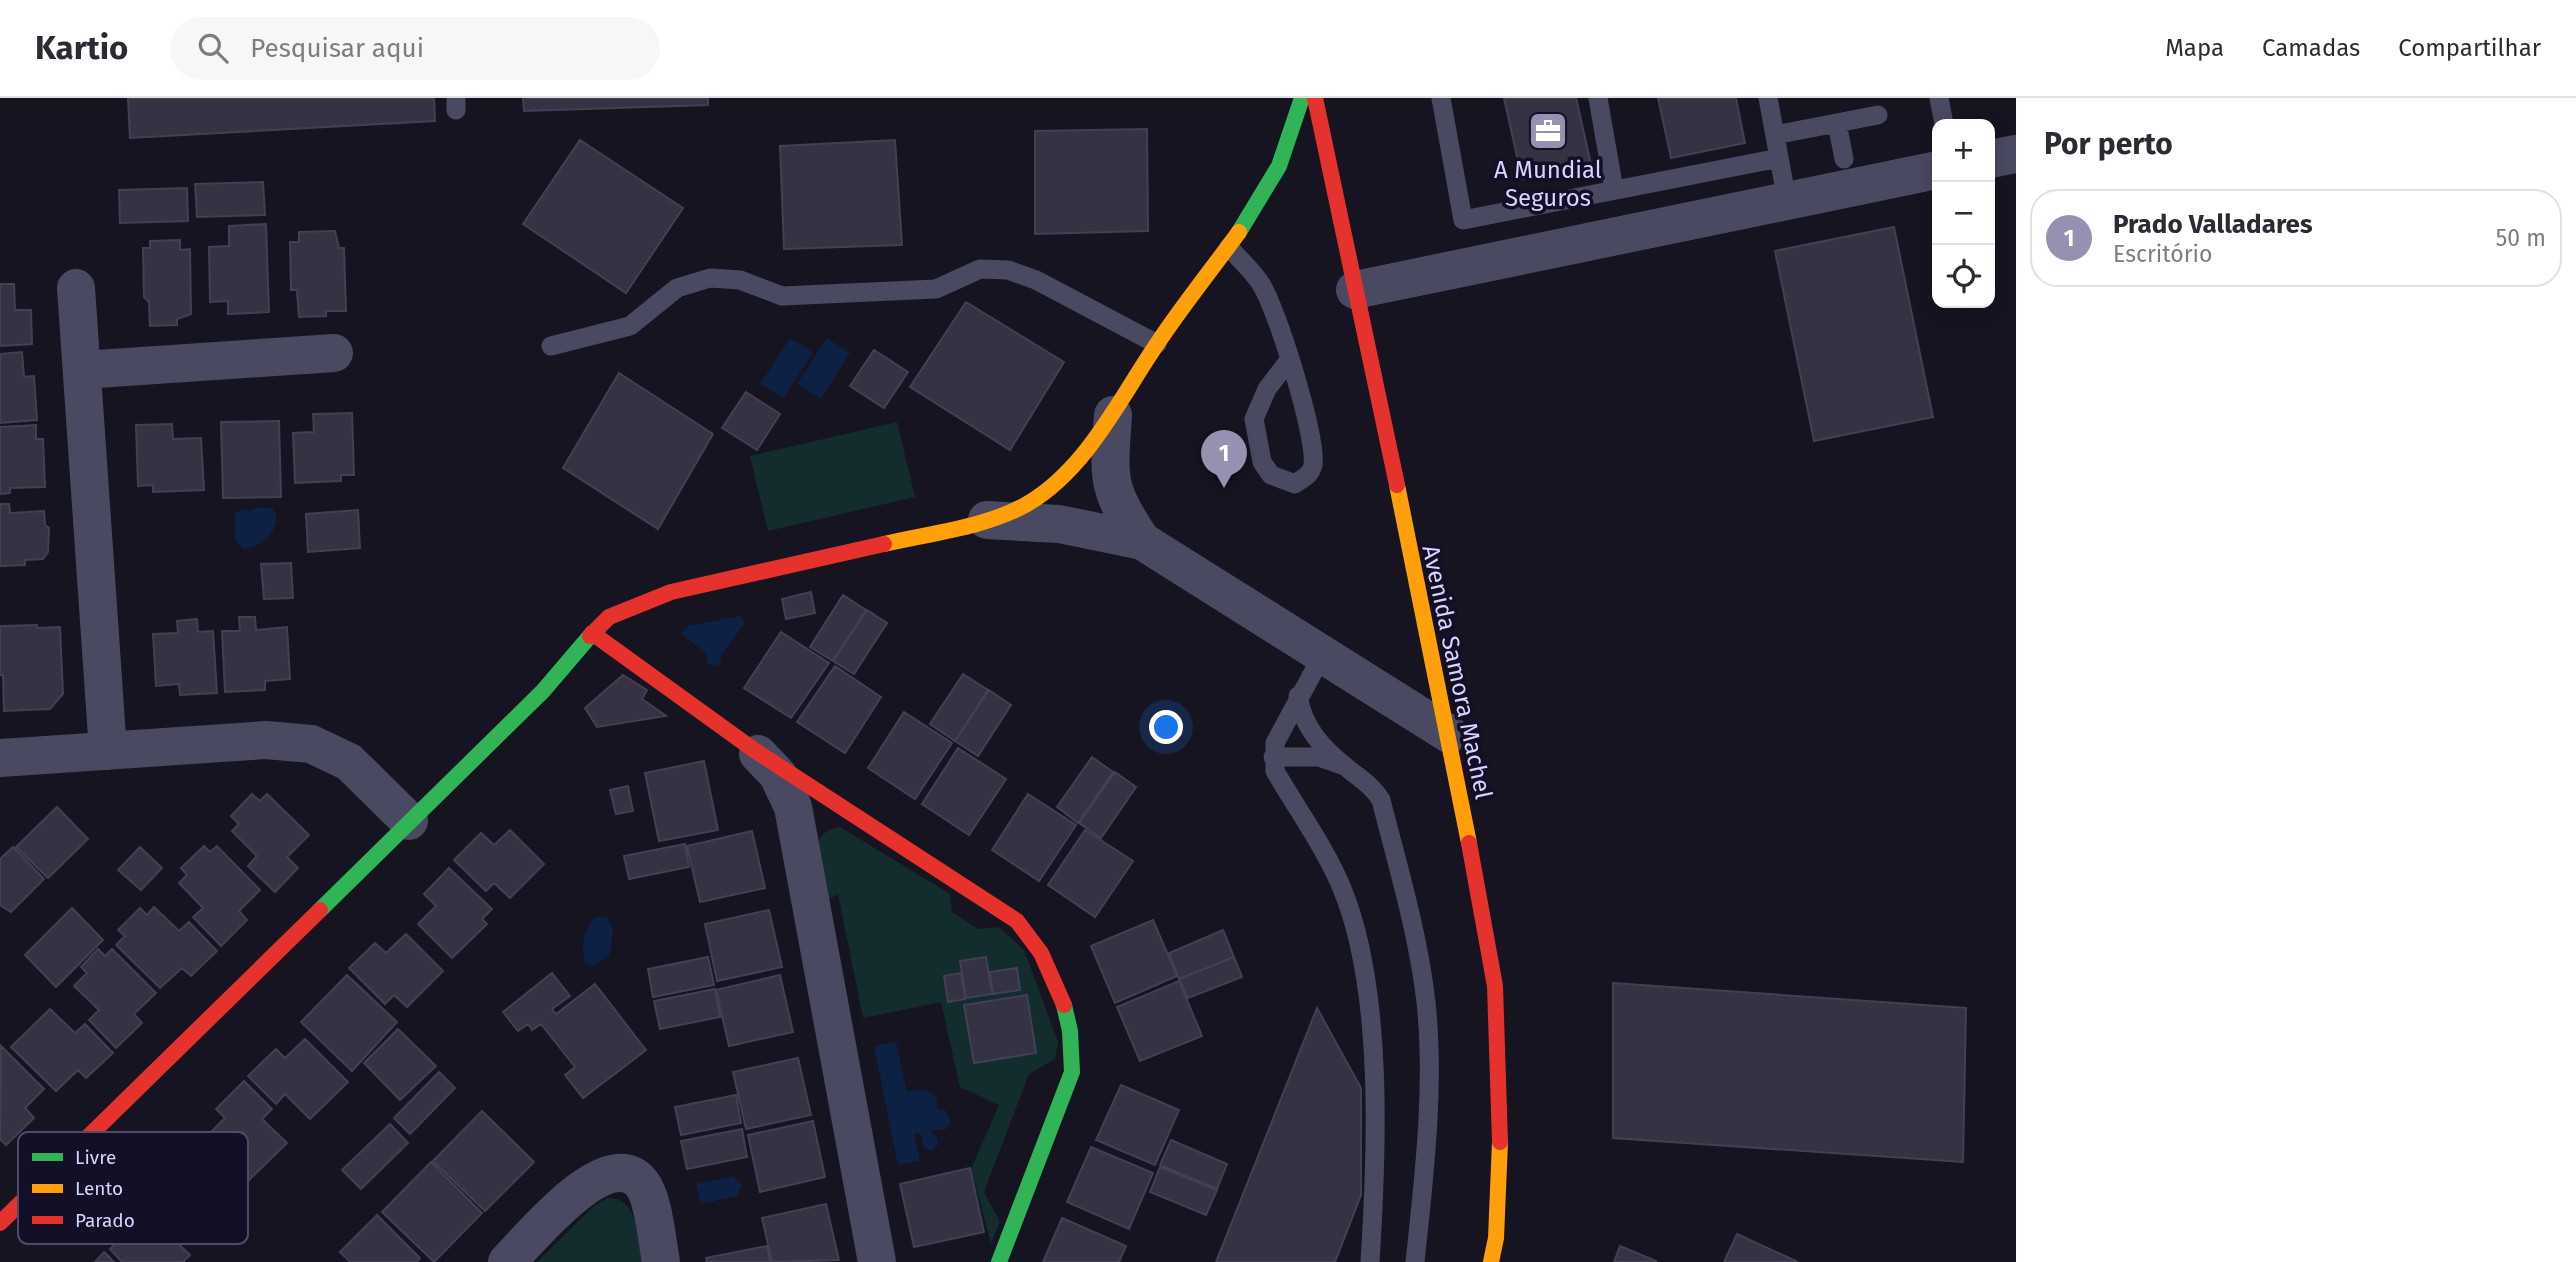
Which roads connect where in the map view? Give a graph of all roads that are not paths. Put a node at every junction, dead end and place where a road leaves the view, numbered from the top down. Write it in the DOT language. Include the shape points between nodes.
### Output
graph roads {
  1 [pos="1302,98"];
  2 [pos="1315,98"];
  3 [pos="1441,98"];
  4 [pos="1598,98"];
  5 [pos="1768,98"];
  6 [pos="1939,98"];
  7 [pos="1878,115"];
  8 [pos="1943,119"];
  9 [pos="1837,123"];
  10 [pos="1775,135"];
  11 [pos="2016,154"];
  12 [pos="1779,158"];
  13 [pos="1995,158"];
  14 [pos="1844,159"];
  15 [pos="1932,171"];
  16 [pos="1614,190"];
  17 [pos="1787,201"];
  18 [pos="1228,247"];
  19 [pos="76,288"];
  20 [pos="1355,290"];
  21 [pos="1157,344"];
  22 [pos="551,346"];
  23 [pos="334,353"];
  24 [pos="1290,359"];
  25 [pos="82,370"];
  26 [pos="1113,415"];
  27 [pos="987,520"];
  28 [pos="1142,541"];
  29 [pos="592,633"];
  30 [pos="1323,654"];
  31 [pos="1298,696"];
  32 [pos="1449,734"];
  33 [pos="754,750"];
  34 [pos="108,751"];
  35 [pos="1273,757"];
  36 [pos="0,758"];
  37 [pos="1343,765"];
  38 [pos="851,813"];
  39 [pos="409,821"];
  40 [pos="800,842"];
  41 [pos="93,1132"];
  42 [pos="18,1205"];
  43 [pos="0,1223"];
  44 [pos="507,1262"];
  45 [pos="661,1262"];
  46 [pos="877,1262"];
  47 [pos="999,1262"];
  48 [pos="1370,1262"];
  49 [pos="1415,1262"];
  50 [pos="1491,1262"];
  1 -- 18 [label="street" via="1290,143 1268,190"];
  2 -- 20 [label="street, Avenida Samora Machel"];
  3 -- 16 [label="lane" via="1463,220"];
  4 -- 16 [label="lane"];
  5 -- 10 [label="lane"];
  6 -- 8 [label="lane"];
  7 -- 9 [label="lane"];
  9 -- 10 [label="lane"];
  9 -- 14 [label="lane"];
  10 -- 12 [label="lane"];
  11 -- 13 [label="street"];
  12 -- 16 [label="lane"];
  12 -- 17 [label="lane"];
  15 -- 17 [label="street"];
  17 -- 20 [label="street"];
  18 -- 21 [label="street"];
  18 -- 24 [label="lane" via="1261,284"];
  19 -- 25 [label="street"];
  20 -- 32 [label="street, Avenida Samora Machel"];
  21 -- 22 [label="lane" via="1037,280 1008,270 980,269 936,289 782,296 740,281 710,278 677,288 630,326"];
  21 -- 26 [label="street"];
  23 -- 25 [label="street"];
  24 -- 24 [label="lane" via="1313,463 1310,472 1295,484 1271,475 1262,462 1254,419 1267,388"];
  25 -- 34 [label="street"];
  26 -- 27 [label="street" via="1035,499"];
  26 -- 28 [label="street" via="1109,474 1113,493"];
  27 -- 28 [label="street" via="1059,524"];
  27 -- 29 [label="street" via="671,592 609,617"];
  28 -- 30 [label="street"];
  29 -- 33 [label="street"];
  29 -- 39 [label="street" via="543,691"];
  30 -- 31 [label="lane"];
  30 -- 32 [label="street"];
  31 -- 35 [label="lane"];
  31 -- 37 [label="lane" via="1303,721"];
  32 -- 50 [label="street, Avenida Samora Machel" via="1495,986 1502,1112"];
  33 -- 38 [label="street"];
  33 -- 40 [label="street" via="788,791"];
  34 -- 36 [label="street"];
  34 -- 39 [label="street" via="266,740 311,744 349,762"];
  35 -- 37 [label="lane" via="1319,757"];
  35 -- 48 [label="lane" via="1275,771 1341,886 1364,975 1373,1054"];
  37 -- 49 [label="lane" via="1375,789 1381,800 1418,942 1426,1005 1428,1085"];
  38 -- 40 [label="street" via="839,810 820,816 803,831"];
  38 -- 47 [label="street" via="1017,921 1037,942 1060,996 1074,1048 1072,1072"];
  39 -- 41 [label="street"];
  40 -- 46 [label="street"];
  42 -- 43 [label="street"];
  44 -- 45 [label="street" via="580,1190 610,1172 622,1172 635,1177 647,1193"];
}
